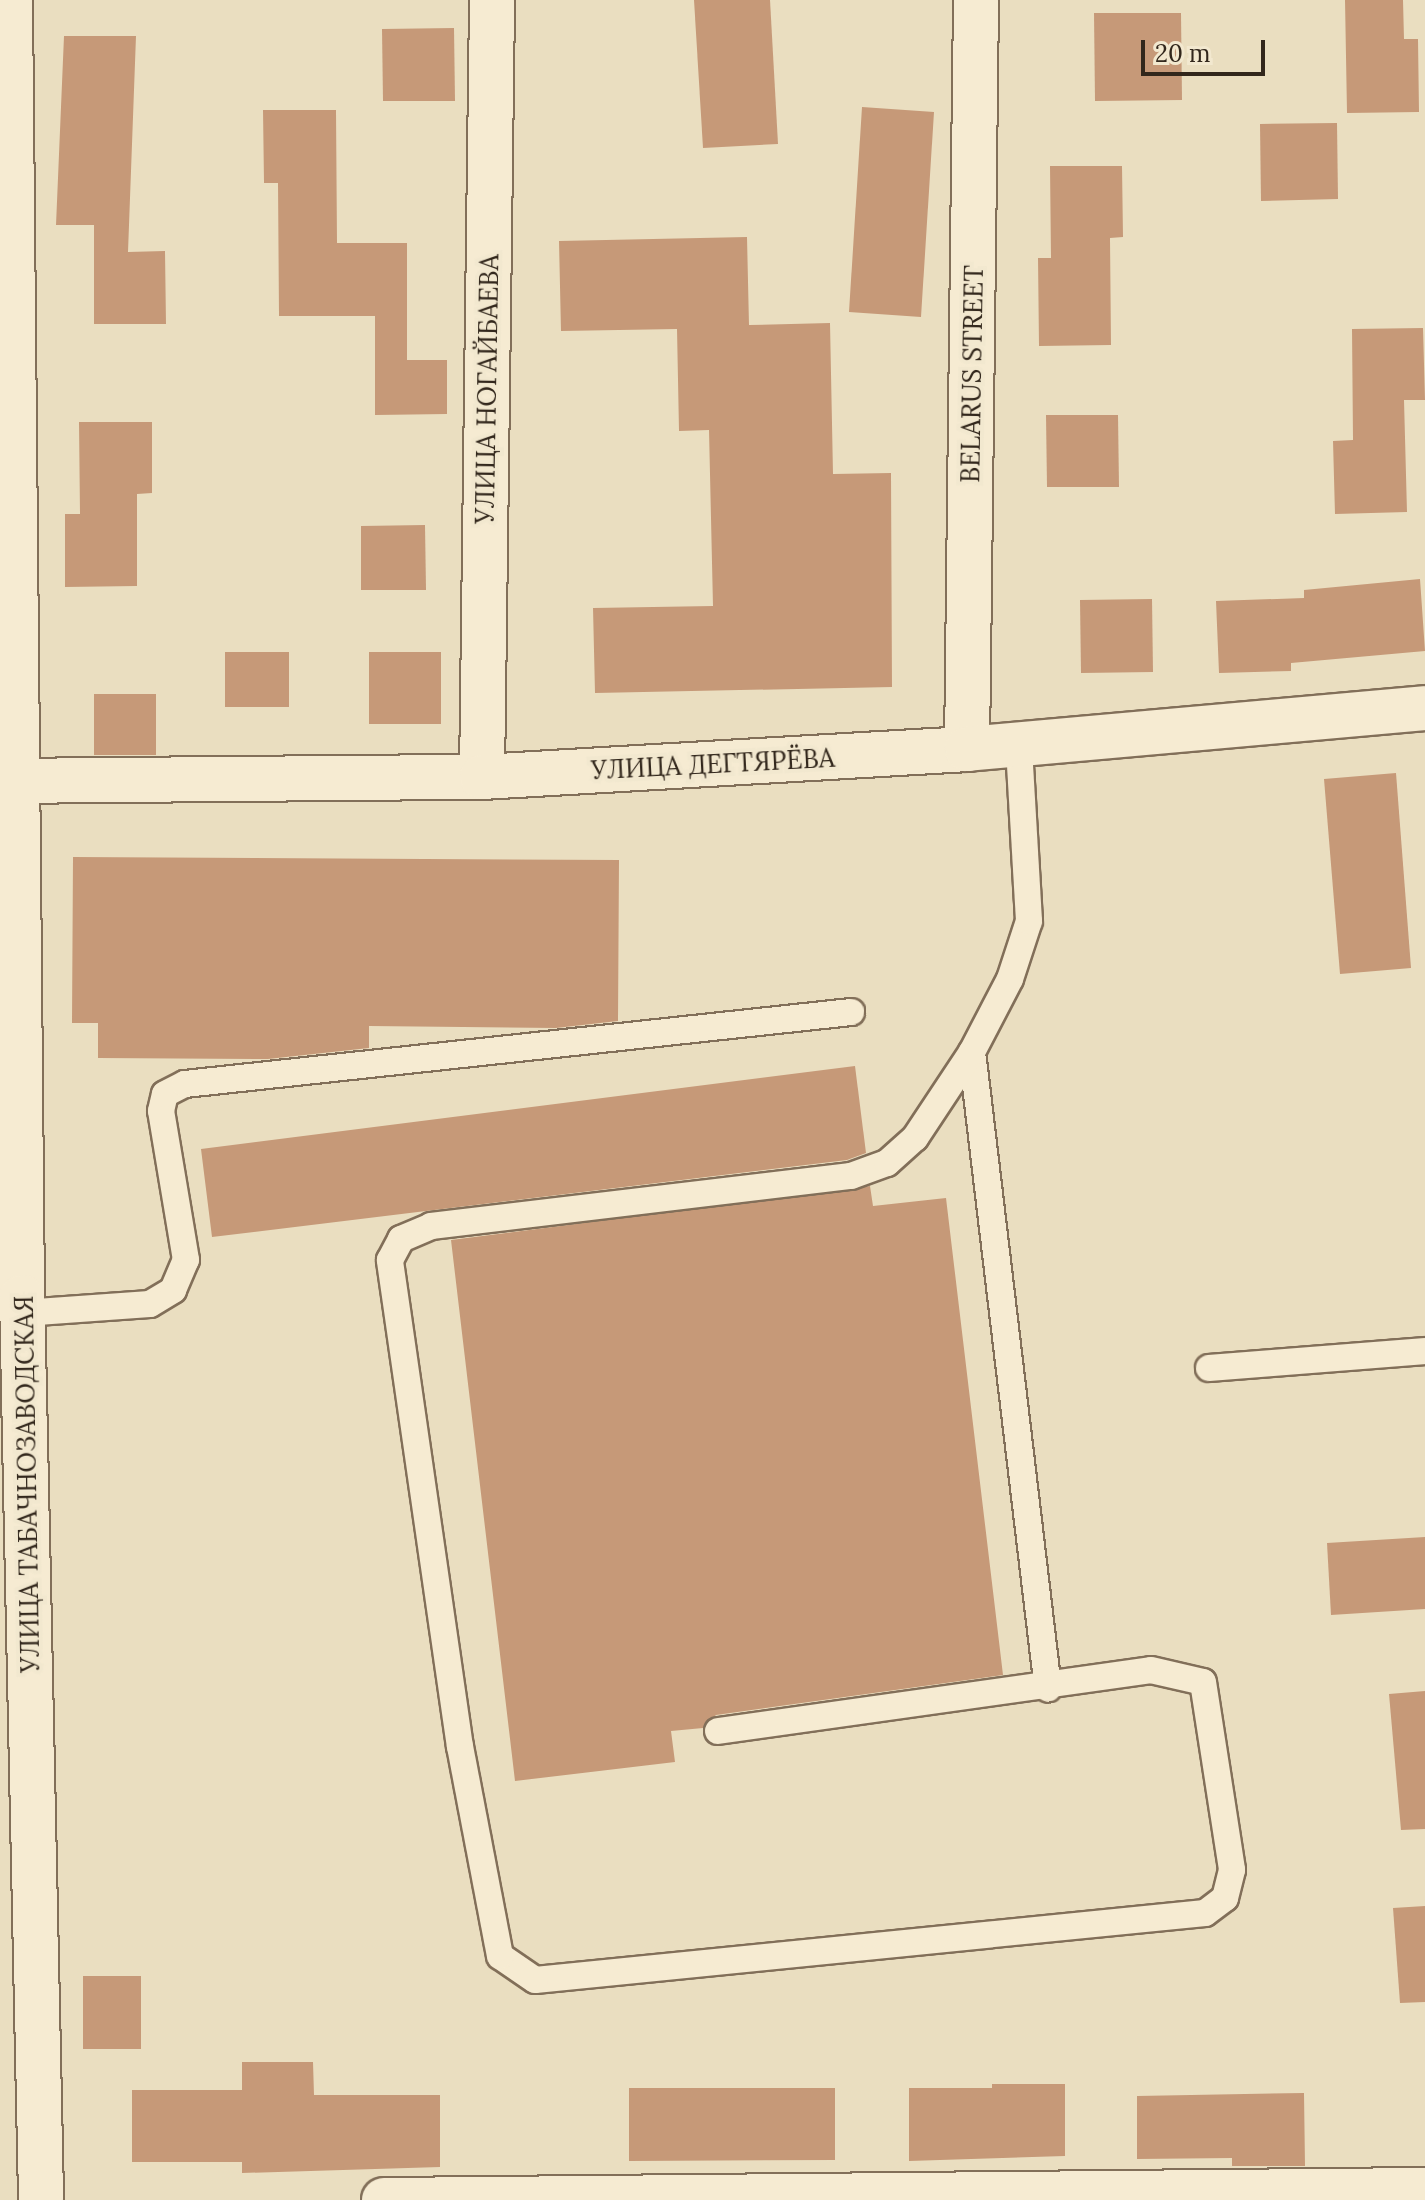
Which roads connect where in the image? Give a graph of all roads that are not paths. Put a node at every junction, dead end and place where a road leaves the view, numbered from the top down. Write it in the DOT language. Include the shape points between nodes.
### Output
graph roads {
  1 [pos="10,0"];
  2 [pos="492,0"];
  3 [pos="976,0"];
  4 [pos="1425,708"];
  5 [pos="1019,745"];
  6 [pos="967,749"];
  7 [pos="482,777"];
  8 [pos="8,781"];
  9 [pos="851,1012"];
  10 [pos="972,1052"];
  11 [pos="15,1302"];
  12 [pos="1425,1351"];
  13 [pos="1209,1368"];
  14 [pos="1048,1688"];
  15 [pos="718,1731"];
  16 [pos="17,1750"];
  17 [pos="1425,2190"];
  18 [pos="41,2200"];
  19 [pos="384,2200"];
  1 -- 8 [label="street, УЛИЦА ТАБАЧНОЗАВОДСКАЯ"];
  2 -- 7 [label="street, УЛИЦА НОГАЙБАЕВА"];
  3 -- 6 [label="street, BELARUS STREET"];
  4 -- 5 [label="street, УЛИЦА ДЕГТЯРЁВА"];
  5 -- 6 [label="street, УЛИЦА ДЕГТЯРЁВА"];
  5 -- 10 [label="lane" via="1029,921 1010,979"];
  6 -- 7 [label="street, УЛИЦА ДЕГТЯРЁВА"];
  7 -- 8 [label="street, УЛИЦА ДЕГТЯРЁВА"];
  8 -- 11 [label="street, УЛИЦА ТАБАЧНОЗАВОДСКАЯ"];
  9 -- 11 [label="lane" via="185,1084 165,1094 161,1111 186,1260 173,1290 150,1304"];
  10 -- 14 [label="lane"];
  10 -- 14 [label="lane" via="915,1138 887,1163 851,1176 431,1226 401,1239 390,1260 460,1747 500,1956 535,1980 1205,1913 1225,1898 1232,1870 1203,1682 1151,1670"];
  11 -- 16 [label="street, УЛИЦА ТАБАЧНОЗАВОДСКАЯ"];
  12 -- 13 [label="lane"];
  14 -- 15 [label="lane"];
  16 -- 18 [label="street, УЛИЦА ТАБАЧНОЗАВОДСКАЯ"];
  17 -- 19 [label="street"];
}
